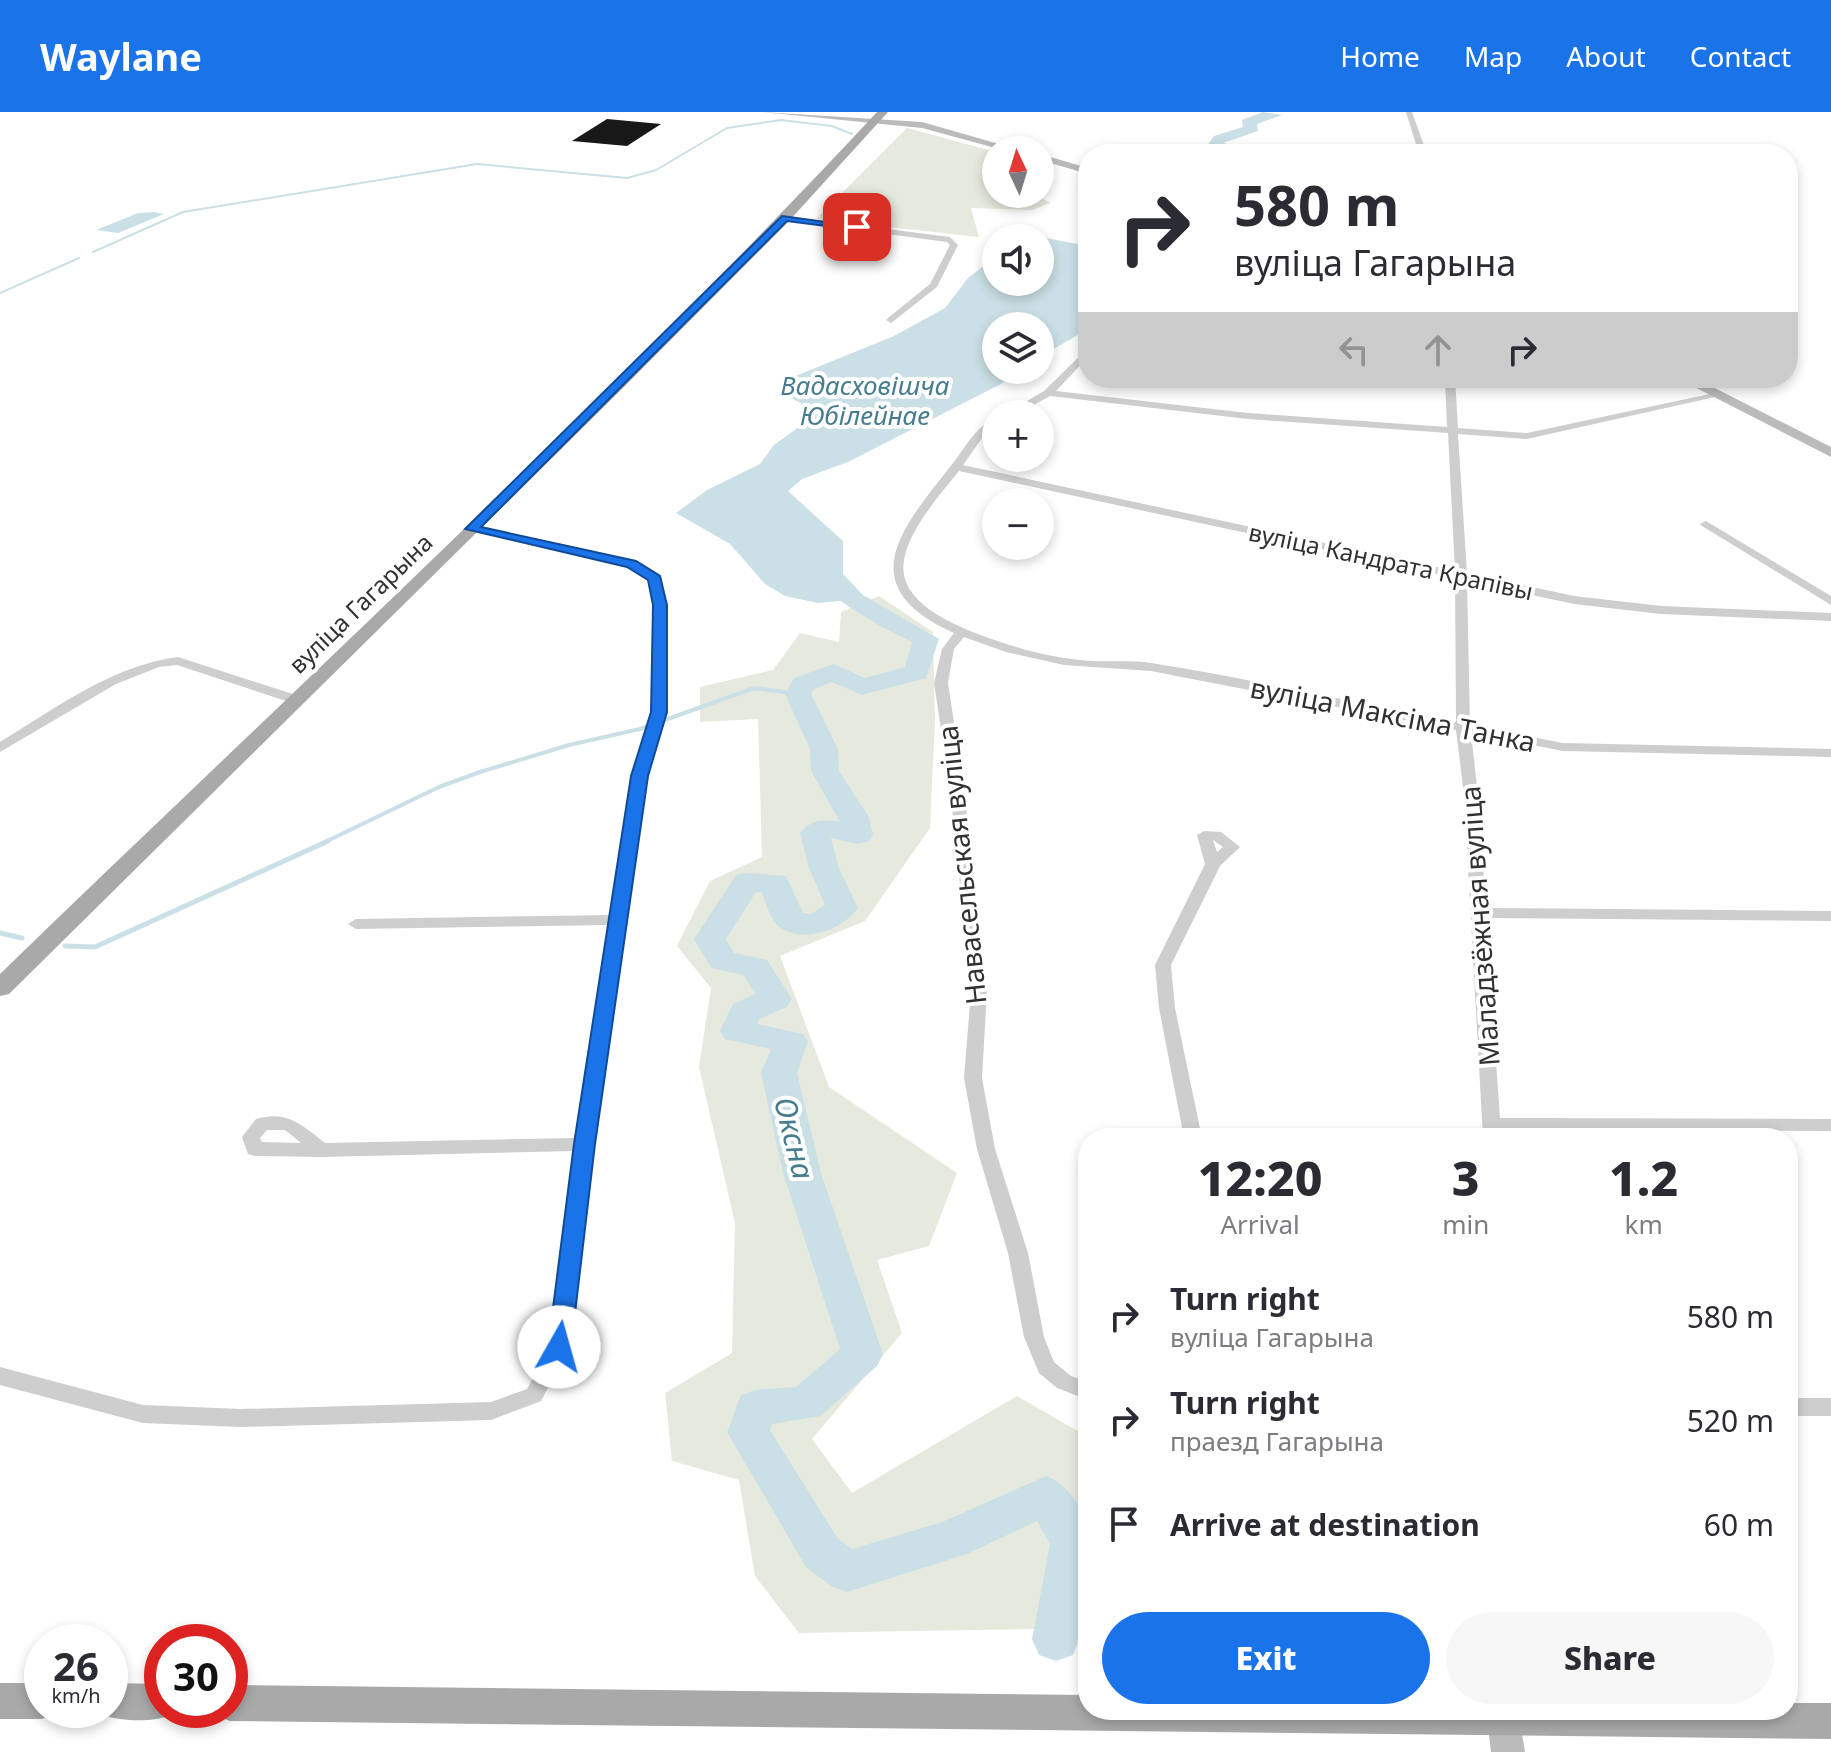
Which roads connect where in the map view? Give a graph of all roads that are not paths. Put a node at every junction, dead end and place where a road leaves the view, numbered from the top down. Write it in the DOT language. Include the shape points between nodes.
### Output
graph roads {
  1 [pos="766,112"];
  2 [pos="1409,112"];
  3 [pos="879,117"];
  4 [pos="982,141"];
  5 [pos="1420,144"];
  6 [pos="1054,161"];
  7 [pos="1078,168"];
  8 [pos="785,218"];
  9 [pos="891,320"];
  10 [pos="1078,362"];
  11 [pos="1451,388"];
  12 [pos="1703,388"];
  13 [pos="1048,393"];
  14 [pos="1715,394"];
  15 [pos="1035,400"];
  16 [pos="982,431"];
  17 [pos="1453,431"];
  18 [pos="1831,453"];
  19 [pos="956,467"];
  20 [pos="1706,524"];
  21 [pos="472,529"];
  22 [pos="1461,577"];
  23 [pos="1831,601"];
  24 [pos="1831,617"];
  25 [pos="960,634"];
  26 [pos="294,699"];
  27 [pos="1463,728"];
  28 [pos="0,748"];
  29 [pos="1831,753"];
  30 [pos="1213,864"];
  31 [pos="1478,913"];
  32 [pos="1831,916"];
  33 [pos="619,920"];
  34 [pos="356,924"];
  35 [pos="0,988"];
  36 [pos="1831,1125"];
  37 [pos="1191,1128"];
  38 [pos="1492,1128"];
  39 [pos="1662,1128"];
  40 [pos="585,1144"];
  41 [pos="322,1150"];
  42 [pos="0,1376"];
  43 [pos="1078,1387"];
  44 [pos="1798,1407"];
  45 [pos="1831,1407"];
  46 [pos="0,1701"];
  47 [pos="24,1701"];
  48 [pos="248,1703"];
  49 [pos="1078,1719"];
  50 [pos="1133,1720"];
  51 [pos="1831,1721"];
  52 [pos="1505,1727"];
  1 -- 3 [label="main road"];
  2 -- 5 [label="street"];
  3 -- 4 [label="main road"];
  3 -- 8 [label="main road, вуліца Гагарына"];
  6 -- 7 [label="main road"];
  8 -- 9 [label="street" via="950,240 954,245 934,285"];
  8 -- 21 [label="main road, вуліца Гагарына"];
  10 -- 13 [label="street"];
  11 -- 17 [label="street, Маладзёжная вуліца"];
  12 -- 14 [label="main road"];
  13 -- 15 [label="street"];
  13 -- 17 [label="street" via="1248,416"];
  14 -- 17 [label="street" via="1527,436"];
  14 -- 18 [label="main road"];
  16 -- 19 [label="street"];
  17 -- 22 [label="street, Маладзёжная вуліца"];
  19 -- 22 [label="street, вуліца Кандрата Крапівы"];
  19 -- 25 [label="street" via="915,520 901,555 898,581 907,596"];
  20 -- 23 [label="street"];
  21 -- 26 [label="main road, вуліца Гагарына"];
  21 -- 33 [label="street" via="632,564 655,579 660,605 656,721 639,776"];
  22 -- 24 [label="street, вуліца Кандрата Крапівы" via="1617,606"];
  22 -- 27 [label="street, Маладзёжная вуліца"];
  25 -- 27 [label="street, вуліца Максіма Танка" via="1083,664 1151,667"];
  25 -- 43 [label="street, Навасельская вуліца" via="948,649 941,683 979,991 973,1078 1034,1337 1046,1367"];
  26 -- 28 [label="street" via="178,661 162,661 130,672"];
  26 -- 35 [label="main road, вуліца Гагарына"];
  27 -- 29 [label="street, вуліца Максіма Танка" via="1563,747"];
  27 -- 31 [label="street, Маладзёжная вуліца"];
  30 -- 37 [label="street" via="1163,965"];
  31 -- 32 [label="street"];
  31 -- 38 [label="street, Маладзёжная вуліца"];
  33 -- 34 [label="street"];
  33 -- 40 [label="street"];
  36 -- 39 [label="street"];
  40 -- 41 [label="street"];
  40 -- 42 [label="street" via="559,1347 534,1395 491,1411 241,1418 143,1414"];
  44 -- 45 [label="street"];
  46 -- 47 [label="main road"];
  48 -- 49 [label="main road"];
  50 -- 52 [label="main road"];
  51 -- 52 [label="main road"];
}
